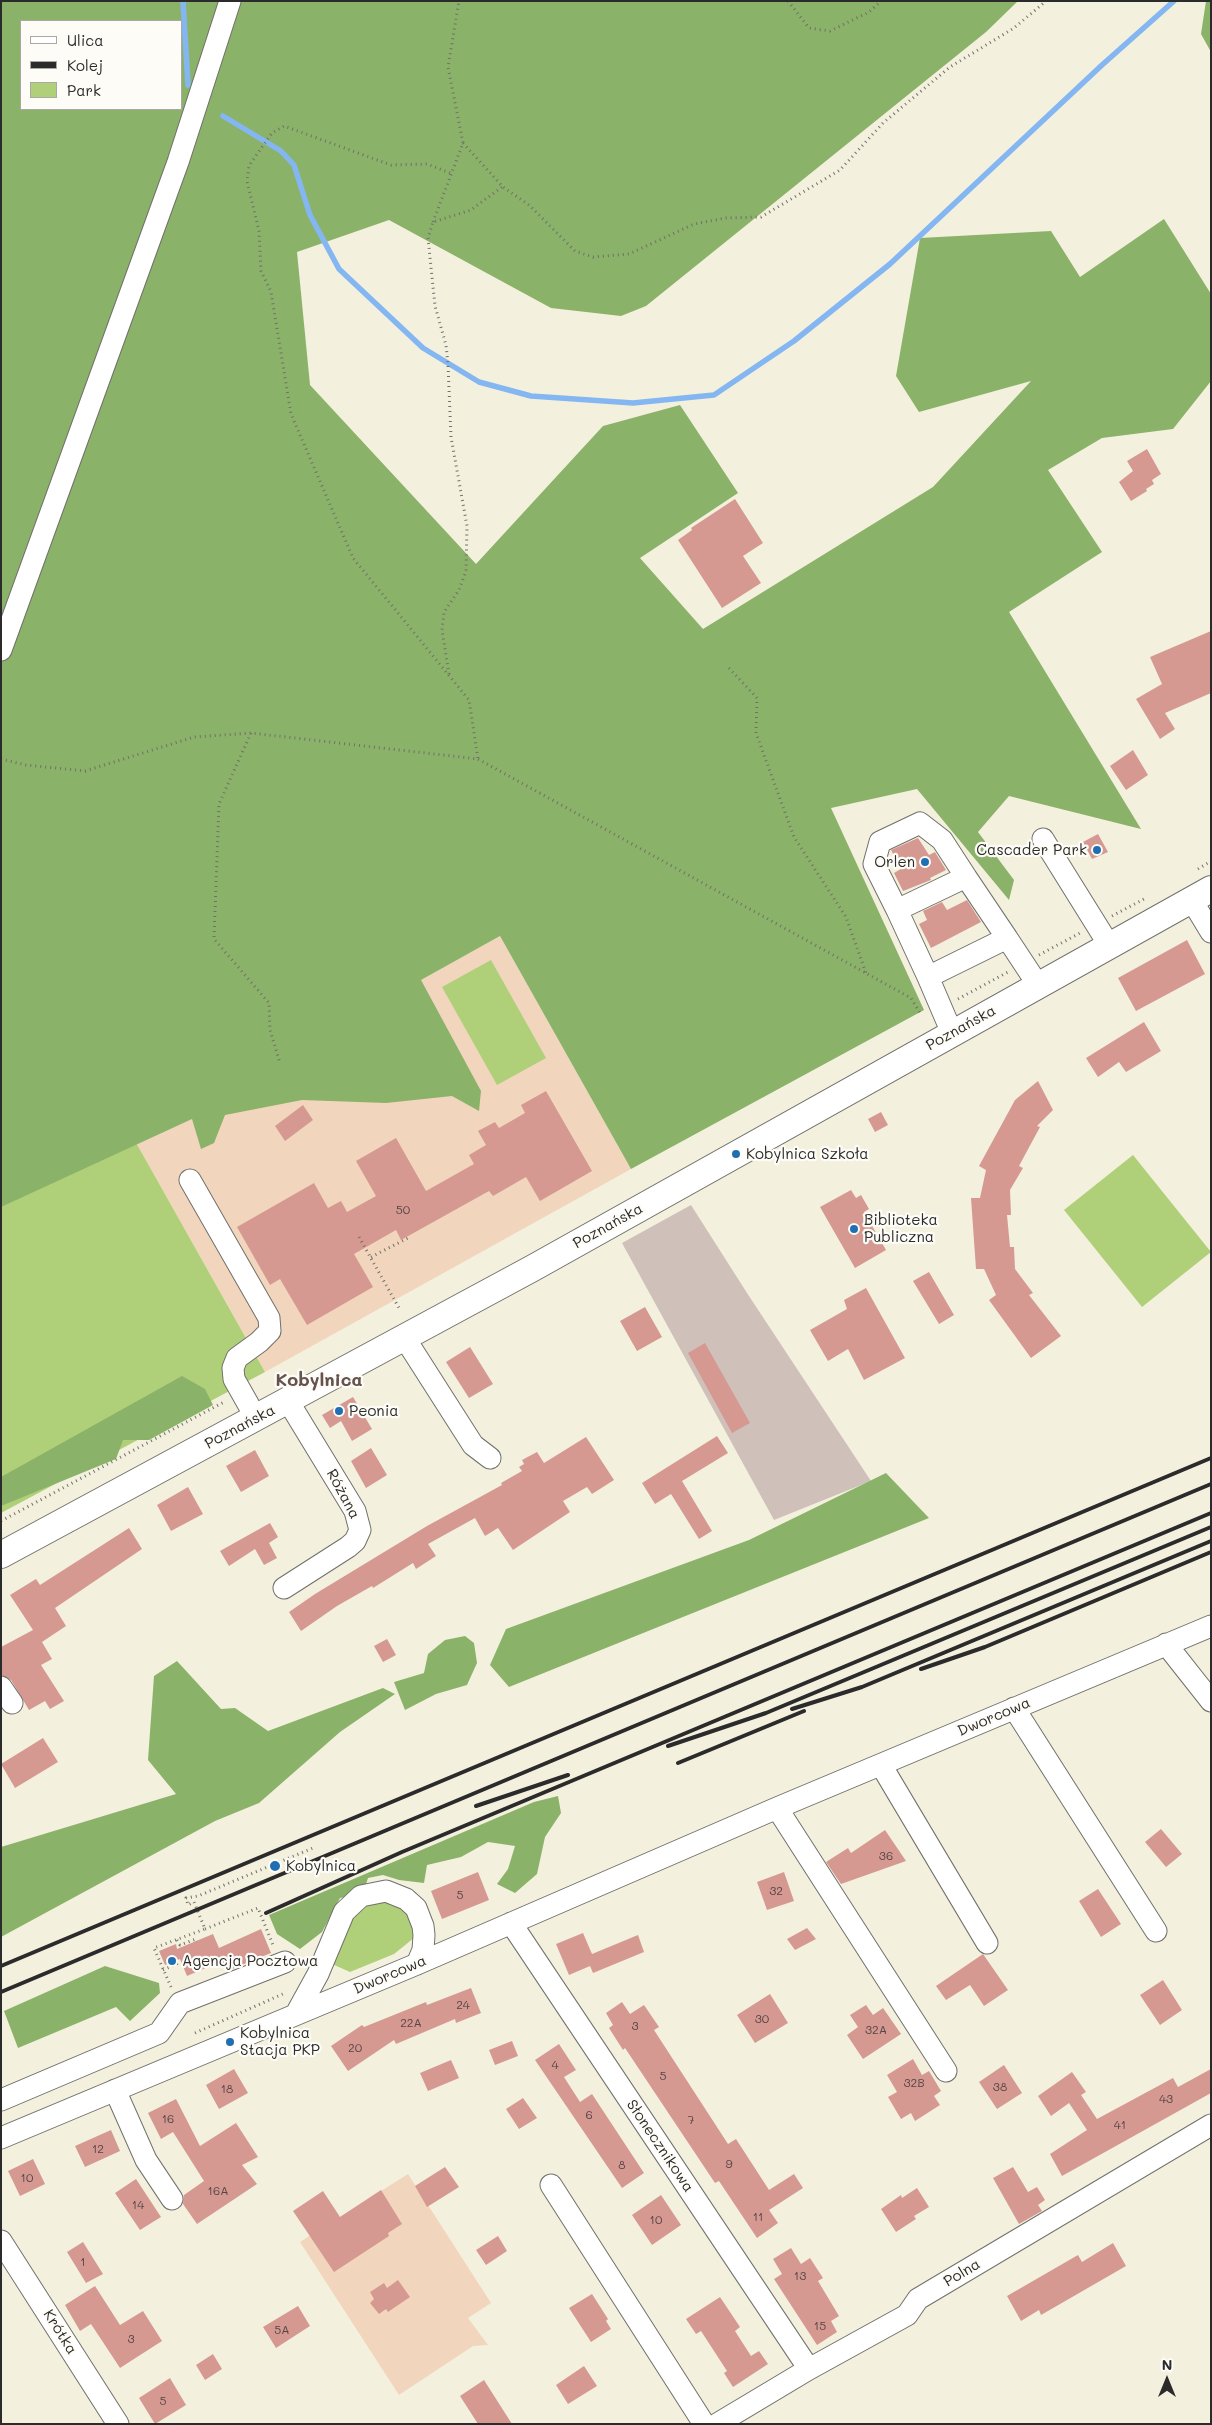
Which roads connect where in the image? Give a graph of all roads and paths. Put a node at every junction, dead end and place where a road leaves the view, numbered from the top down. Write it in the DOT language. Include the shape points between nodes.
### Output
graph roads {
  1 [pos="230,1"];
  2 [pos="459,1"];
  3 [pos="788,1"];
  4 [pos="880,1"];
  5 [pos="1046,1"];
  6 [pos="463,143"];
  7 [pos="450,173"];
  8 [pos="503,187"];
  9 [pos="433,222"];
  10 [pos="1,650"];
  11 [pos="730,668"];
  12 [pos="449,674"];
  13 [pos="251,732"];
  14 [pos="1,759"];
  15 [pos="478,759"];
  16 [pos="1043,839"];
  17 [pos="966,877"];
  18 [pos="1201,894"];
  19 [pos="897,910"];
  20 [pos="1211,932"];
  21 [pos="1007,938"];
  22 [pos="1109,945"];
  23 [pos="866,974"];
  24 [pos="928,977"];
  25 [pos="1038,985"];
  26 [pos="923,1018"];
  27 [pos="952,1033"];
  28 [pos="280,1063"];
  29 [pos="190,1180"];
  30 [pos="359,1237"];
  31 [pos="408,1238"];
  32 [pos="371,1257"];
  33 [pos="399,1308"];
  34 [pos="404,1338"];
  35 [pos="232,1399"];
  36 [pos="288,1401"];
  37 [pos="256,1418"];
  38 [pos="490,1458"];
  39 [pos="1,1521"];
  40 [pos="1,1556"];
  41 [pos="284,1588"];
  42 [pos="1211,1626"];
  43 [pos="1166,1644"];
  44 [pos="1211,1701"];
  45 [pos="1014,1708"];
  46 [pos="881,1765"];
  47 [pos="777,1808"];
  48 [pos="314,1848"];
  49 [pos="511,1923"];
  50 [pos="205,1929"];
  51 [pos="1156,1931"];
  52 [pos="177,1940"];
  53 [pos="197,1941"];
  54 [pos="987,1943"];
  55 [pos="181,1962"];
  56 [pos="283,1963"];
  57 [pos="417,1964"];
  58 [pos="164,1970"];
  59 [pos="290,1990"];
  60 [pos="180,2003"];
  61 [pos="296,2014"];
  62 [pos="187,2037"];
  63 [pos="946,2071"];
  64 [pos="115,2090"];
  65 [pos="1,2100"];
  66 [pos="1211,2125"];
  67 [pos="1,2138"];
  68 [pos="551,2185"];
  69 [pos="172,2199"];
  70 [pos="1,2240"];
  71 [pos="809,2369"];
  72 [pos="118,2424"];
  73 [pos="704,2424"];
  74 [pos="717,2424"];
  1 -- 10 [label="street" via="178,162"];
  2 -- 6 [label="path" via="448,67"];
  3 -- 4 [label="path" via="810,28 830,31 870,12"];
  5 -- 8 [label="path" via="1014,28 950,67 883,123 840,170 761,217 726,218 694,224 629,254 594,257 574,251 529,204"];
  6 -- 7 [label="path"];
  6 -- 8 [label="path"];
  7 -- 9 [label="path"];
  7 -- 12 [label="path" via="427,164 391,165 284,126 272,133 262,147 249,166 246,181 259,231 261,271 271,292 291,414 353,558"];
  8 -- 9 [label="path" via="471,210"];
  9 -- 12 [label="path" via="428,238 435,306 446,345 451,437 468,526 466,571 459,590 444,612 442,630"];
  11 -- 23 [label="path" via="756,698 756,734 794,837 846,917"];
  12 -- 15 [label="path" via="469,700"];
  13 -- 14 [label="path" via="194,737 85,771"];
  13 -- 15 [label="path"];
  13 -- 28 [label="path" via="218,804 214,939 269,1004 270,1030"];
  15 -- 23 [label="path"];
  16 -- 22 [label="street"];
  17 -- 19 [label="street"];
  17 -- 19 [label="street" via="942,840 920,823 880,842 874,864"];
  17 -- 21 [label="street"];
  18 -- 20 [label="street"];
  18 -- 22 [label="main road, Poznańska"];
  19 -- 24 [label="street"];
  21 -- 24 [label="street"];
  21 -- 25 [label="street"];
  22 -- 25 [label="main road, Poznańska"];
  23 -- 26 [label="path" via="912,998"];
  24 -- 27 [label="street"];
  25 -- 27 [label="main road, Poznańska"];
  27 -- 34 [label="main road, Poznańska"];
  29 -- 37 [label="street" via="269,1318 270,1331 236,1358 233,1368 234,1379"];
  30 -- 32 [label="path"];
  31 -- 32 [label="path"];
  32 -- 33 [label="path"];
  34 -- 36 [label="main road, Poznańska"];
  34 -- 38 [label="street" via="473,1445"];
  35 -- 39 [label="path"];
  36 -- 37 [label="main road, Poznańska"];
  36 -- 41 [label="street, Różana" via="356,1511 360,1530 348,1547"];
  37 -- 40 [label="main road, Poznańska"];
  42 -- 43 [label="street, Dworcowa"];
  43 -- 44 [label="street"];
  43 -- 45 [label="street, Dworcowa"];
  45 -- 46 [label="street, Dworcowa"];
  45 -- 51 [label="street"];
  46 -- 47 [label="street, Dworcowa"];
  46 -- 54 [label="street"];
  47 -- 49 [label="street, Dworcowa"];
  47 -- 63 [label="street"];
  48 -- 50 [label="path" via="198,1896 186,1898 188,1905 194,1902"];
  49 -- 57 [label="street, Dworcowa"];
  49 -- 71 [label="street, Słonecznikowa"];
  50 -- 52 [label="path"];
  50 -- 56 [label="path" via="258,1908"];
  52 -- 53 [label="path" via="180,1946"];
  52 -- 58 [label="path" via="154,1948"];
  55 -- 58 [label="path"];
  56 -- 60 [label="street"];
  57 -- 61 [label="street, Dworcowa"];
  57 -- 61 [label="street" via="423,1950 423,1926 416,1908 401,1896 386,1891 361,1896 344,1912 318,1974"];
  58 -- 60 [label="path"];
  59 -- 62 [label="path"];
  60 -- 65 [label="street" via="159,2033"];
  61 -- 64 [label="street, Dworcowa"];
  64 -- 67 [label="street, Dworcowa"];
  64 -- 69 [label="street" via="146,2160"];
  66 -- 71 [label="street, Polna" via="918,2299 908,2315"];
  68 -- 73 [label="street"];
  70 -- 72 [label="street, Krótka"];
  71 -- 74 [label="street, Polna"];
}
